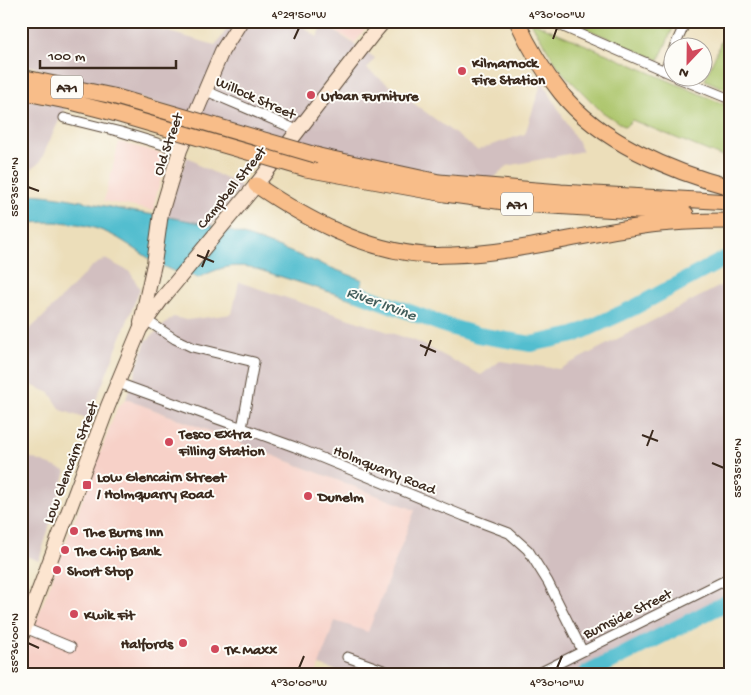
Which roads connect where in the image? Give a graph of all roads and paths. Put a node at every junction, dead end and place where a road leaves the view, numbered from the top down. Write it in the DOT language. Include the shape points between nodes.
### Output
graph roads {
  1 [pos="241,21"];
  2 [pos="384,21"];
  3 [pos="517,21"];
  4 [pos="686,21"];
  5 [pos="555,22"];
  6 [pos="679,38"];
  7 [pos="664,71"];
  8 [pos="21,77"];
  9 [pos="703,88"];
  10 [pos="204,90"];
  11 [pos="21,92"];
  12 [pos="730,99"];
  13 [pos="64,118"];
  14 [pos="296,130"];
  15 [pos="180,150"];
  16 [pos="256,185"];
  17 [pos="730,187"];
  18 [pos="730,202"];
  19 [pos="730,217"];
  20 [pos="730,221"];
  21 [pos="150,287"];
  22 [pos="161,300"];
  23 [pos="143,324"];
  24 [pos="118,383"];
  25 [pos="242,428"];
  26 [pos="730,578"];
  27 [pos="23,633"];
  28 [pos="72,647"];
  29 [pos="582,650"];
  30 [pos="347,657"];
  31 [pos="394,674"];
  32 [pos="537,674"];
  1 -- 10 [label="main road, Old Street" via="222,51"];
  2 -- 14 [label="main road, Campbell Street"];
  3 -- 17 [label="main road" via="532,52 562,95 590,122 623,145 659,163"];
  4 -- 6 [label="street"];
  5 -- 7 [label="street"];
  8 -- 18 [label="main road, A71, bridge" via="113,96 319,156 439,182"];
  9 -- 12 [label="street"];
  10 -- 14 [label="street, Willock Street"];
  10 -- 15 [label="main road, Old Street"];
  11 -- 19 [label="main road, A71, bridge" via="106,111 306,169 445,194 519,204"];
  13 -- 15 [label="street"];
  14 -- 16 [label="main road, Campbell Street"];
  15 -- 21 [label="main road, Old Street" via="161,214"];
  16 -- 20 [label="main road" via="334,230 384,248 425,255 516,249 671,222"];
  16 -- 22 [label="main road, Campbell Street"];
  21 -- 22 [label="main road"];
  21 -- 23 [label="main road, Old Street"];
  22 -- 23 [label="main road, Campbell Street"];
  23 -- 24 [label="main road, Campbell Street"];
  23 -- 25 [label="street" via="192,347 254,362"];
  24 -- 25 [label="street, Holmquarry Road"];
  24 -- 27 [label="main road, Low Glencairn Street"];
  25 -- 29 [label="street, Holmquarry Road" via="509,533 528,550 548,582"];
  26 -- 29 [label="street, Burnside Street"];
  27 -- 28 [label="street"];
  29 -- 32 [label="street, Burnside Street"];
  30 -- 31 [label="street"];
}
